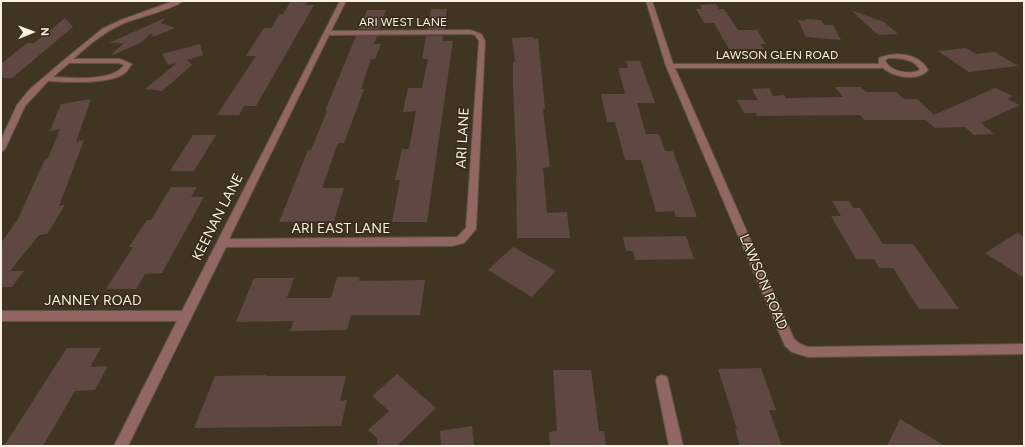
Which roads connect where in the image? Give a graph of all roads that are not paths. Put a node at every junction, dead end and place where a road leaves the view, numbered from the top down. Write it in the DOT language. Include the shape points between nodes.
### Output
graph roads {
  1 [pos="180,1"];
  2 [pos="342,1"];
  3 [pos="649,1"];
  4 [pos="327,33"];
  5 [pos="478,34"];
  6 [pos="66,61"];
  7 [pos="670,66"];
  8 [pos="883,66"];
  9 [pos="47,79"];
  10 [pos="1,149"];
  11 [pos="460,240"];
  12 [pos="221,243"];
  13 [pos="1,316"];
  14 [pos="185,316"];
  15 [pos="1024,349"];
  16 [pos="662,381"];
  17 [pos="121,446"];
  18 [pos="676,446"];
  1 -- 6 [label="street" via="142,13 104,30"];
  2 -- 4 [label="street, KEENAN LANE"];
  3 -- 7 [label="street, LAWSON ROAD"];
  4 -- 5 [label="street, ARI WEST LANE"];
  4 -- 12 [label="street, KEENAN LANE"];
  5 -- 11 [label="street, ARI LANE" via="482,41 472,229"];
  6 -- 9 [label="street"];
  6 -- 9 [label="street" via="120,61 128,64 123,72 108,78"];
  7 -- 8 [label="street, LAWSON GLEN ROAD"];
  7 -- 15 [label="street, LAWSON ROAD" via="789,342 796,348 808,352"];
  8 -- 8 [label="street, LAWSON GLEN ROAD" via="907,75 919,74 924,70 915,61 894,56 883,57"];
  9 -- 10 [label="street" via="21,105"];
  11 -- 12 [label="street, ARI EAST LANE"];
  12 -- 14 [label="street, KEENAN LANE"];
  13 -- 14 [label="street, JANNEY ROAD"];
  14 -- 17 [label="street, KEENAN LANE"];
  16 -- 18 [label="street"];
}
